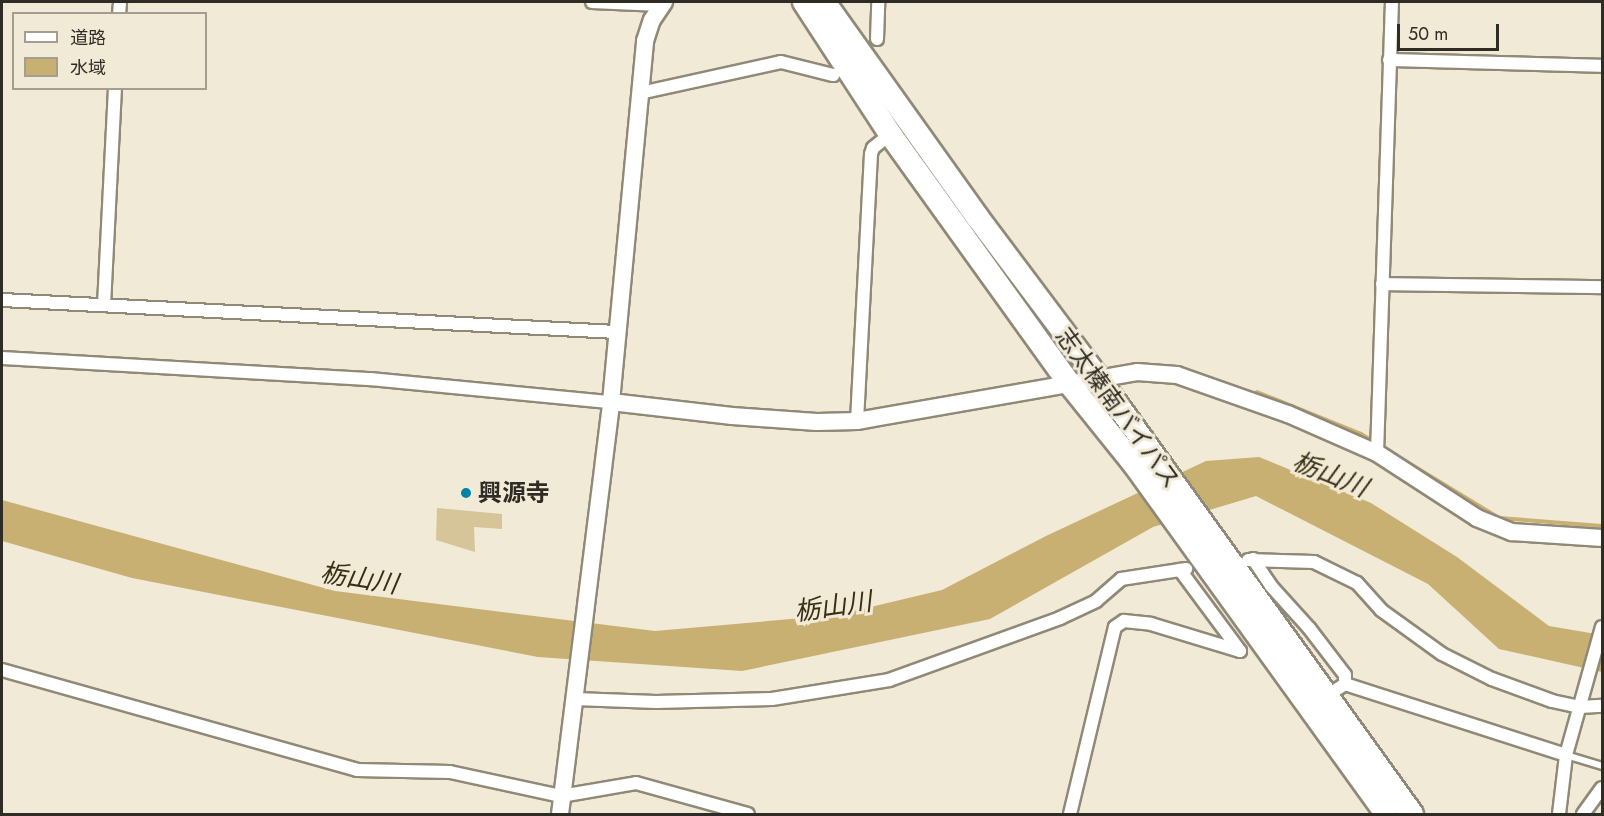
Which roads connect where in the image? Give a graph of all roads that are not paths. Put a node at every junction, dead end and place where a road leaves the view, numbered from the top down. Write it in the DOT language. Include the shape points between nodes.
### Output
graph roads {
  1 [pos="592,2"];
  2 [pos="804,2"];
  3 [pos="824,2"];
  4 [pos="878,2"];
  5 [pos="1392,2"];
  6 [pos="660,3"];
  7 [pos="877,39"];
  8 [pos="1389,60"];
  9 [pos="1602,66"];
  10 [pos="833,75"];
  11 [pos="115,90"];
  12 [pos="640,93"];
  13 [pos="890,134"];
  14 [pos="1382,284"];
  15 [pos="1602,287"];
  16 [pos="2,300"];
  17 [pos="104,305"];
  18 [pos="616,332"];
  19 [pos="2,358"];
  20 [pos="1098,378"];
  21 [pos="1068,382"];
  22 [pos="611,402"];
  23 [pos="857,421"];
  24 [pos="1377,446"];
  25 [pos="1143,460"];
  26 [pos="1192,529"];
  27 [pos="1602,538"];
  28 [pos="1602,627"];
  29 [pos="2,670"];
  30 [pos="1345,684"];
  31 [pos="575,695"];
  32 [pos="1325,697"];
  33 [pos="1581,704"];
  34 [pos="1602,706"];
  35 [pos="1566,754"];
  36 [pos="1602,766"];
  37 [pos="1602,788"];
  38 [pos="561,796"];
  39 [pos="560,814"];
  40 [pos="748,814"];
  41 [pos="1070,814"];
  42 [pos="1386,814"];
  43 [pos="1412,814"];
  44 [pos="1559,814"];
  45 [pos="1583,814"];
  1 -- 6 [label="street"];
  2 -- 13 [label="highway, 志太榛南バイパス"];
  3 -- 20 [label="highway, 志太榛南バイパス"];
  4 -- 7 [label="street"];
  5 -- 8 [label="street"];
  6 -- 12 [label="street" via="645,41"];
  8 -- 9 [label="street"];
  8 -- 14 [label="street"];
  10 -- 12 [label="street" via="781,62"];
  11 -- 17 [label="street"];
  12 -- 18 [label="street"];
  13 -- 21 [label="highway, 志太榛南バイパス"];
  13 -- 23 [label="street" via="871,154"];
  14 -- 15 [label="street"];
  14 -- 24 [label="street"];
  16 -- 17 [label="street"];
  17 -- 18 [label="street"];
  18 -- 22 [label="street"];
  19 -- 22 [label="street" via="370,379"];
  20 -- 21 [label="street"];
  20 -- 24 [label="street" via="1137,372 1177,375"];
  20 -- 25 [label="highway, 志太榛南バイパス"];
  21 -- 23 [label="street"];
  21 -- 25 [label="highway, 志太榛南バイパス"];
  22 -- 23 [label="street" via="732,416"];
  22 -- 31 [label="street"];
  24 -- 27 [label="street" via="1478,518 1512,532"];
  25 -- 26 [label="highway, 志太榛南バイパス"];
  26 -- 32 [label="highway, 志太榛南バイパス"];
  26 -- 42 [label="highway, 志太榛南バイパス"];
  28 -- 33 [label="street"];
  29 -- 38 [label="street" via="357,770 450,772"];
  30 -- 32 [label="street"];
  30 -- 33 [label="street" via="1345,675 1251,560 1314,562 1343,574 1357,583 1381,610 1442,654 1492,679"];
  30 -- 35 [label="street"];
  31 -- 38 [label="street"];
  31 -- 41 [label="street" via="656,702 772,699 889,680 1060,618 1096,601 1121,579 1183,570 1240,651 1150,624 1124,621 1115,627"];
  32 -- 43 [label="highway, 志太榛南バイパス"];
  33 -- 34 [label="street"];
  33 -- 35 [label="street"];
  35 -- 36 [label="lane"];
  35 -- 44 [label="street"];
  37 -- 45 [label="street"];
  38 -- 39 [label="street"];
  38 -- 40 [label="street" via="636,783"];
}
